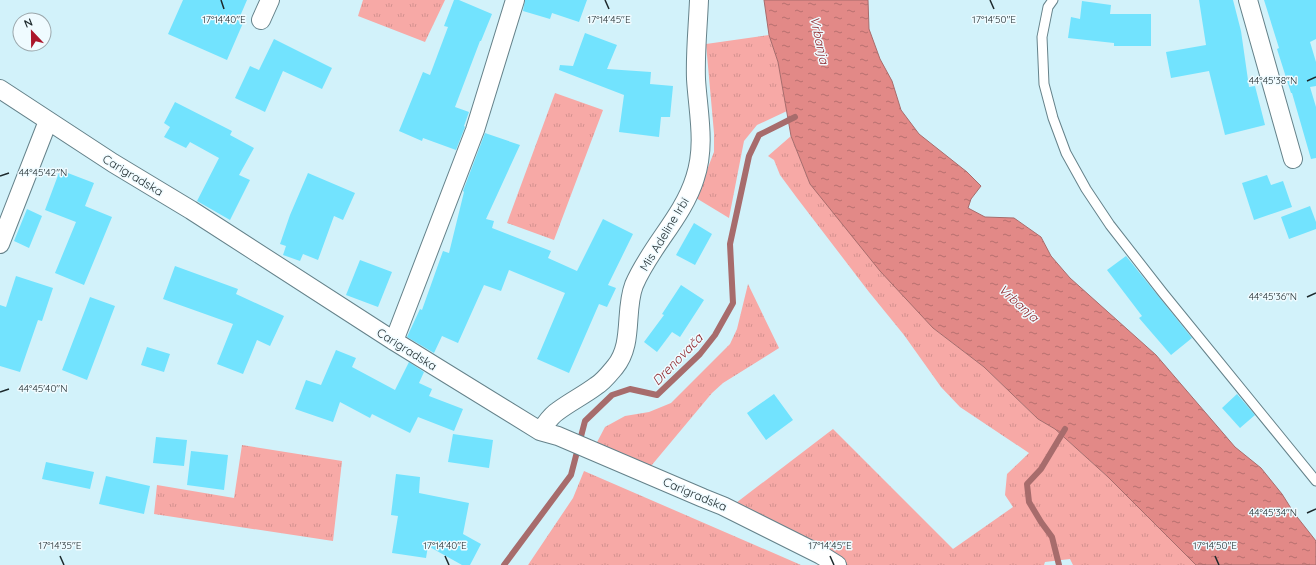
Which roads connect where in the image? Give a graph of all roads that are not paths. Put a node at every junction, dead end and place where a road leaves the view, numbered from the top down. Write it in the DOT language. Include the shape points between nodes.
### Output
graph roads {
  1 [pos="270,0"];
  2 [pos="515,0"];
  3 [pos="699,0"];
  4 [pos="1052,0"];
  5 [pos="1248,0"];
  6 [pos="261,20"];
  7 [pos="0,89"];
  8 [pos="48,121"];
  9 [pos="1293,159"];
  10 [pos="0,244"];
  11 [pos="394,341"];
  12 [pos="540,431"];
  13 [pos="1316,481"];
  14 [pos="837,565"];
  1 -- 6 [label="street"];
  2 -- 11 [label="street" via="475,130"];
  3 -- 12 [label="street, Mis Adeline Irbi" via="696,78 702,136 701,159 695,179 684,204 642,268 630,302 627,339 616,366 598,386 558,410"];
  4 -- 13 [label="lane" via="1048,7 1042,37 1044,84 1066,153 1110,225"];
  5 -- 9 [label="street"];
  7 -- 8 [label="street, Carigradska"];
  8 -- 10 [label="street"];
  8 -- 11 [label="street, Carigradska"];
  11 -- 12 [label="street, Carigradska"];
  12 -- 14 [label="street, Carigradska" via="589,448 723,506"];
}
